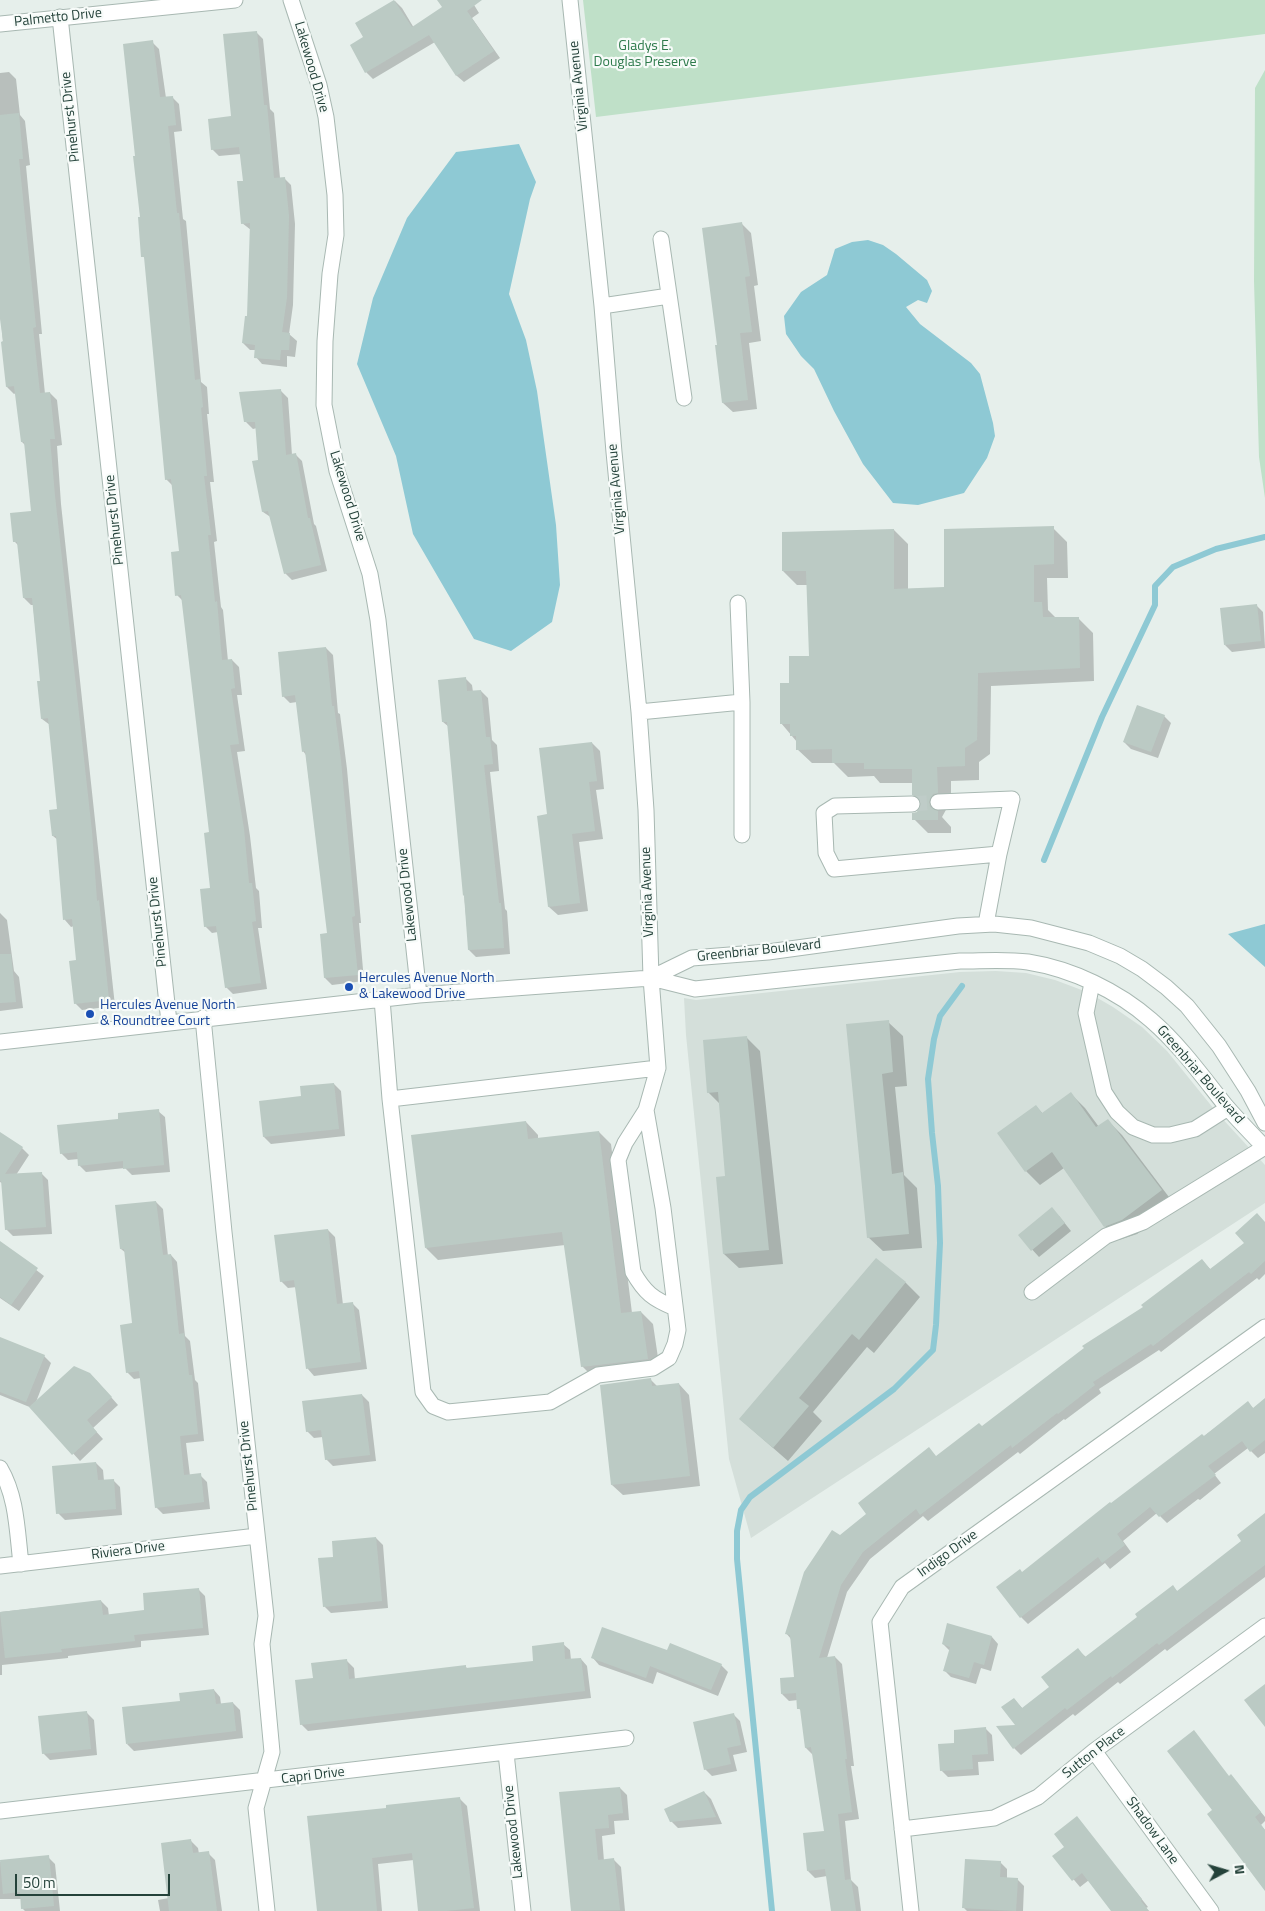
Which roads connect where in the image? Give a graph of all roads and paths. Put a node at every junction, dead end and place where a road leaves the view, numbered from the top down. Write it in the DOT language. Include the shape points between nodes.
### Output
graph roads {
  1 [pos="235,0"];
  2 [pos="291,0"];
  3 [pos="570,0"];
  4 [pos="60,17"];
  5 [pos="0,24"];
  6 [pos="661,239"];
  7 [pos="669,296"];
  8 [pos="602,306"];
  9 [pos="684,398"];
  10 [pos="738,603"];
  11 [pos="742,702"];
  12 [pos="639,712"];
  13 [pos="938,802"];
  14 [pos="912,804"];
  15 [pos="742,835"];
  16 [pos="999,854"];
  17 [pos="986,924"];
  18 [pos="651,978"];
  19 [pos="1092,983"];
  20 [pos="418,995"];
  21 [pos="382,999"];
  22 [pos="203,1018"];
  23 [pos="169,1022"];
  24 [pos="0,1042"];
  25 [pos="658,1068"];
  26 [pos="390,1099"];
  27 [pos="1228,1108"];
  28 [pos="646,1110"];
  29 [pos="1265,1123"];
  30 [pos="1265,1147"];
  31 [pos="1032,1292"];
  32 [pos="675,1308"];
  33 [pos="1265,1327"];
  34 [pos="0,1468"];
  35 [pos="256,1536"];
  36 [pos="21,1564"];
  37 [pos="0,1566"];
  38 [pos="1265,1626"];
  39 [pos="626,1738"];
  40 [pos="1094,1751"];
  41 [pos="506,1753"];
  42 [pos="264,1781"];
  43 [pos="0,1811"];
  44 [pos="902,1829"];
  45 [pos="267,1911"];
  46 [pos="523,1911"];
  47 [pos="911,1911"];
  48 [pos="1211,1911"];
  1 -- 4 [label="street, Palmetto Drive"];
  2 -- 20 [label="street, Lakewood Drive" via="326,117 336,235 325,341 324,405 337,471 370,574 378,620"];
  3 -- 8 [label="street, Virginia Avenue"];
  4 -- 5 [label="street, Palmetto Drive"];
  4 -- 23 [label="street, Pinehurst Drive"];
  6 -- 7 [label="street"];
  7 -- 8 [label="street"];
  7 -- 9 [label="street"];
  8 -- 12 [label="street, Virginia Avenue"];
  10 -- 11 [label="street"];
  11 -- 12 [label="street"];
  11 -- 15 [label="street"];
  12 -- 18 [label="street, Virginia Avenue" via="646,810"];
  13 -- 16 [label="street" via="1012,799"];
  14 -- 16 [label="street" via="835,806 824,813 826,853 834,870"];
  16 -- 17 [label="street"];
  17 -- 18 [label="street, Greenbriar Boulevard" via="768,952 692,958"];
  17 -- 29 [label="street, Greenbriar Boulevard" via="1031,928 1089,943 1142,969 1187,1006 1204,1026 1248,1091"];
  18 -- 19 [label="street, Greenbriar Boulevard" via="695,989 996,960 1028,962"];
  18 -- 20 [label="street"];
  18 -- 25 [label="street, Virginia Avenue"];
  19 -- 27 [label="street, Greenbriar Boulevard" via="1150,1019 1176,1044"];
  19 -- 27 [label="street" via="1086,1013 1104,1092 1122,1117 1133,1127 1152,1135 1170,1135 1195,1129"];
  20 -- 21 [label="street"];
  21 -- 22 [label="street"];
  21 -- 26 [label="street"];
  22 -- 23 [label="street"];
  22 -- 35 [label="street, Pinehurst Drive"];
  23 -- 24 [label="street"];
  25 -- 26 [label="street"];
  25 -- 28 [label="street"];
  26 -- 32 [label="street" via="423,1392 433,1406 448,1412 550,1402 598,1375 653,1368 669,1358 675,1344 678,1330"];
  27 -- 30 [label="street, Greenbriar Boulevard"];
  28 -- 32 [label="street" via="663,1208"];
  28 -- 32 [label="street" via="618,1160 633,1272 654,1299"];
  30 -- 31 [label="street" via="1143,1222 1106,1236"];
  33 -- 44 [label="street, Indigo Drive" via="902,1587 880,1622"];
  34 -- 36 [label="street" via="15,1504"];
  35 -- 36 [label="street, Riviera Drive"];
  35 -- 42 [label="street, Pinehurst Drive" via="266,1616 262,1644 272,1752"];
  36 -- 37 [label="street, Riviera Drive"];
  38 -- 40 [label="street, Sutton Place"];
  39 -- 41 [label="street, Capri Drive"];
  40 -- 44 [label="street, Sutton Place" via="1038,1797 994,1818"];
  40 -- 48 [label="street, Shadow Lane"];
  41 -- 42 [label="street, Capri Drive"];
  41 -- 46 [label="street, Lakewood Drive"];
  42 -- 43 [label="street, Capri Drive"];
  42 -- 45 [label="street, Pinehurst Drive" via="256,1808"];
  44 -- 47 [label="street, Indigo Drive"];
}
